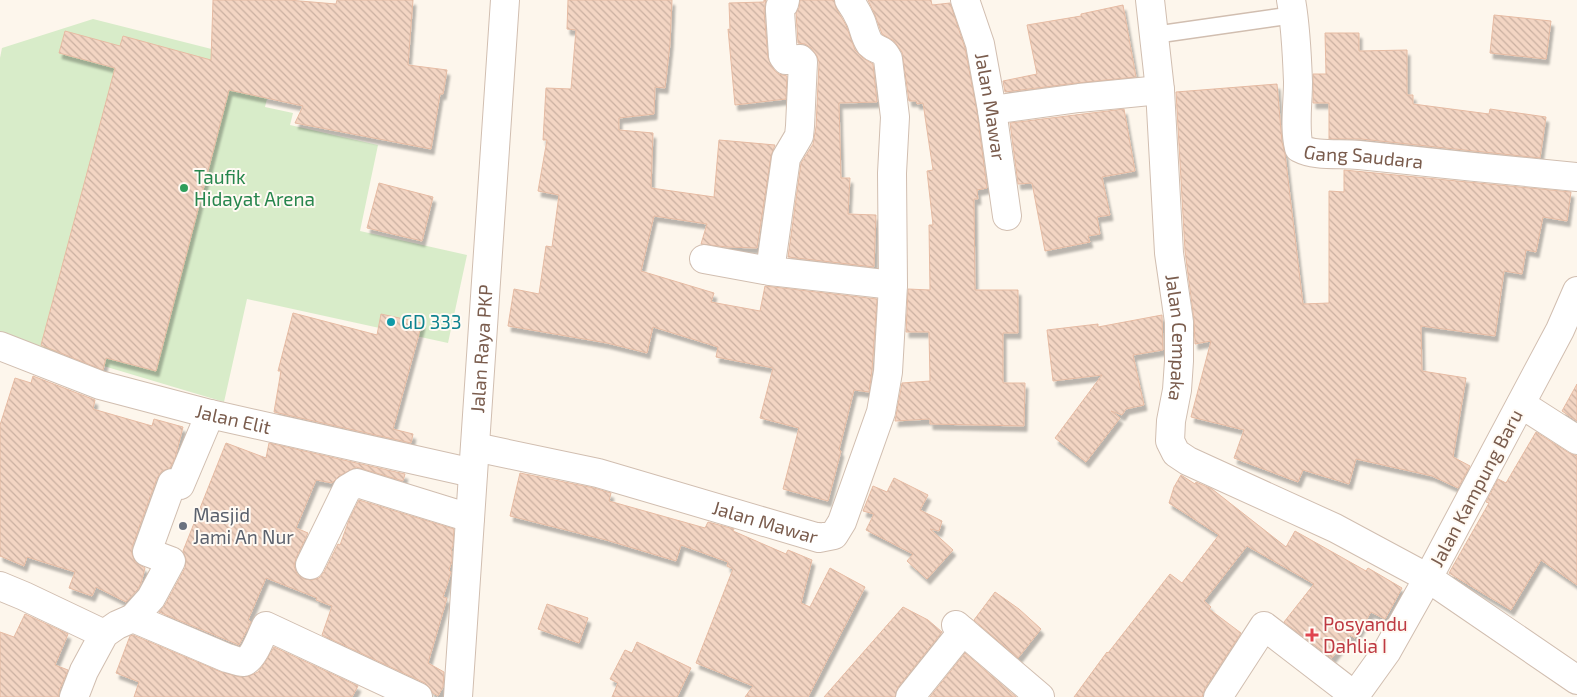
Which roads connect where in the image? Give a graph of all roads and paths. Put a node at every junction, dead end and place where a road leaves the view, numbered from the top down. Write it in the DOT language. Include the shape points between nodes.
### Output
graph roads {
  1 [pos="505,0"];
  2 [pos="786,0"];
  3 [pos="849,0"];
  4 [pos="964,0"];
  5 [pos="1150,0"];
  6 [pos="1292,8"];
  7 [pos="1154,35"];
  8 [pos="1160,90"];
  9 [pos="992,110"];
  10 [pos="1577,176"];
  11 [pos="1006,216"];
  12 [pos="704,259"];
  13 [pos="770,271"];
  14 [pos="892,285"];
  15 [pos="1577,291"];
  16 [pos="0,346"];
  17 [pos="1521,404"];
  18 [pos="210,414"];
  19 [pos="1577,440"];
  20 [pos="474,460"];
  21 [pos="470,518"];
  22 [pos="310,565"];
  23 [pos="1428,578"];
  24 [pos="0,586"];
  25 [pos="132,618"];
  26 [pos="104,634"];
  27 [pos="1577,680"];
  28 [pos="74,697"];
  29 [pos="418,697"];
  30 [pos="458,697"];
  31 [pos="910,697"];
  32 [pos="1040,697"];
  33 [pos="1218,697"];
  34 [pos="1355,697"];
  1 -- 20 [label="street, Jalan Raya PKP"];
  2 -- 13 [label="street" via="780,7 783,56 786,60 800,59 803,62 800,126 799,136 786,158"];
  3 -- 14 [label="street, Jalan Mawar" via="865,36 888,59 895,117"];
  4 -- 9 [label="street, Jalan Mawar" via="980,44"];
  5 -- 7 [label="street, Jalan Cempaka"];
  6 -- 7 [label="lane"];
  6 -- 10 [label="street, Gang Saudara" via="1299,148 1307,152"];
  7 -- 8 [label="street, Jalan Cempaka"];
  8 -- 9 [label="street"];
  8 -- 23 [label="street, Jalan Cempaka" via="1169,253 1179,322 1177,390 1170,441 1176,453 1335,528"];
  9 -- 11 [label="street, Jalan Mawar"];
  12 -- 13 [label="street"];
  13 -- 14 [label="street"];
  14 -- 20 [label="street, Jalan Mawar" via="888,372 881,412 842,522 834,535 819,538 598,473"];
  15 -- 17 [label="street, Jalan Kampung Baru"];
  16 -- 18 [label="street, Jalan Elit" via="100,385"];
  17 -- 19 [label="street"];
  17 -- 23 [label="street, Jalan Kampung Baru"];
  18 -- 20 [label="street, Jalan Elit"];
  18 -- 25 [label="street" via="180,485 172,483 147,552 171,561 151,598"];
  20 -- 21 [label="street, Jalan Raya PKP"];
  21 -- 22 [label="street" via="357,483 347,489"];
  21 -- 30 [label="street, Jalan Raya PKP"];
  23 -- 27 [label="street, Jalan Kampung Baru"];
  23 -- 34 [label="street" via="1387,651"];
  24 -- 26 [label="street"];
  25 -- 26 [label="street"];
  25 -- 29 [label="street" via="242,662 254,652 266,626"];
  26 -- 28 [label="street"];
  31 -- 32 [label="street" via="959,628"];
  33 -- 34 [label="street" via="1264,626"];
}
